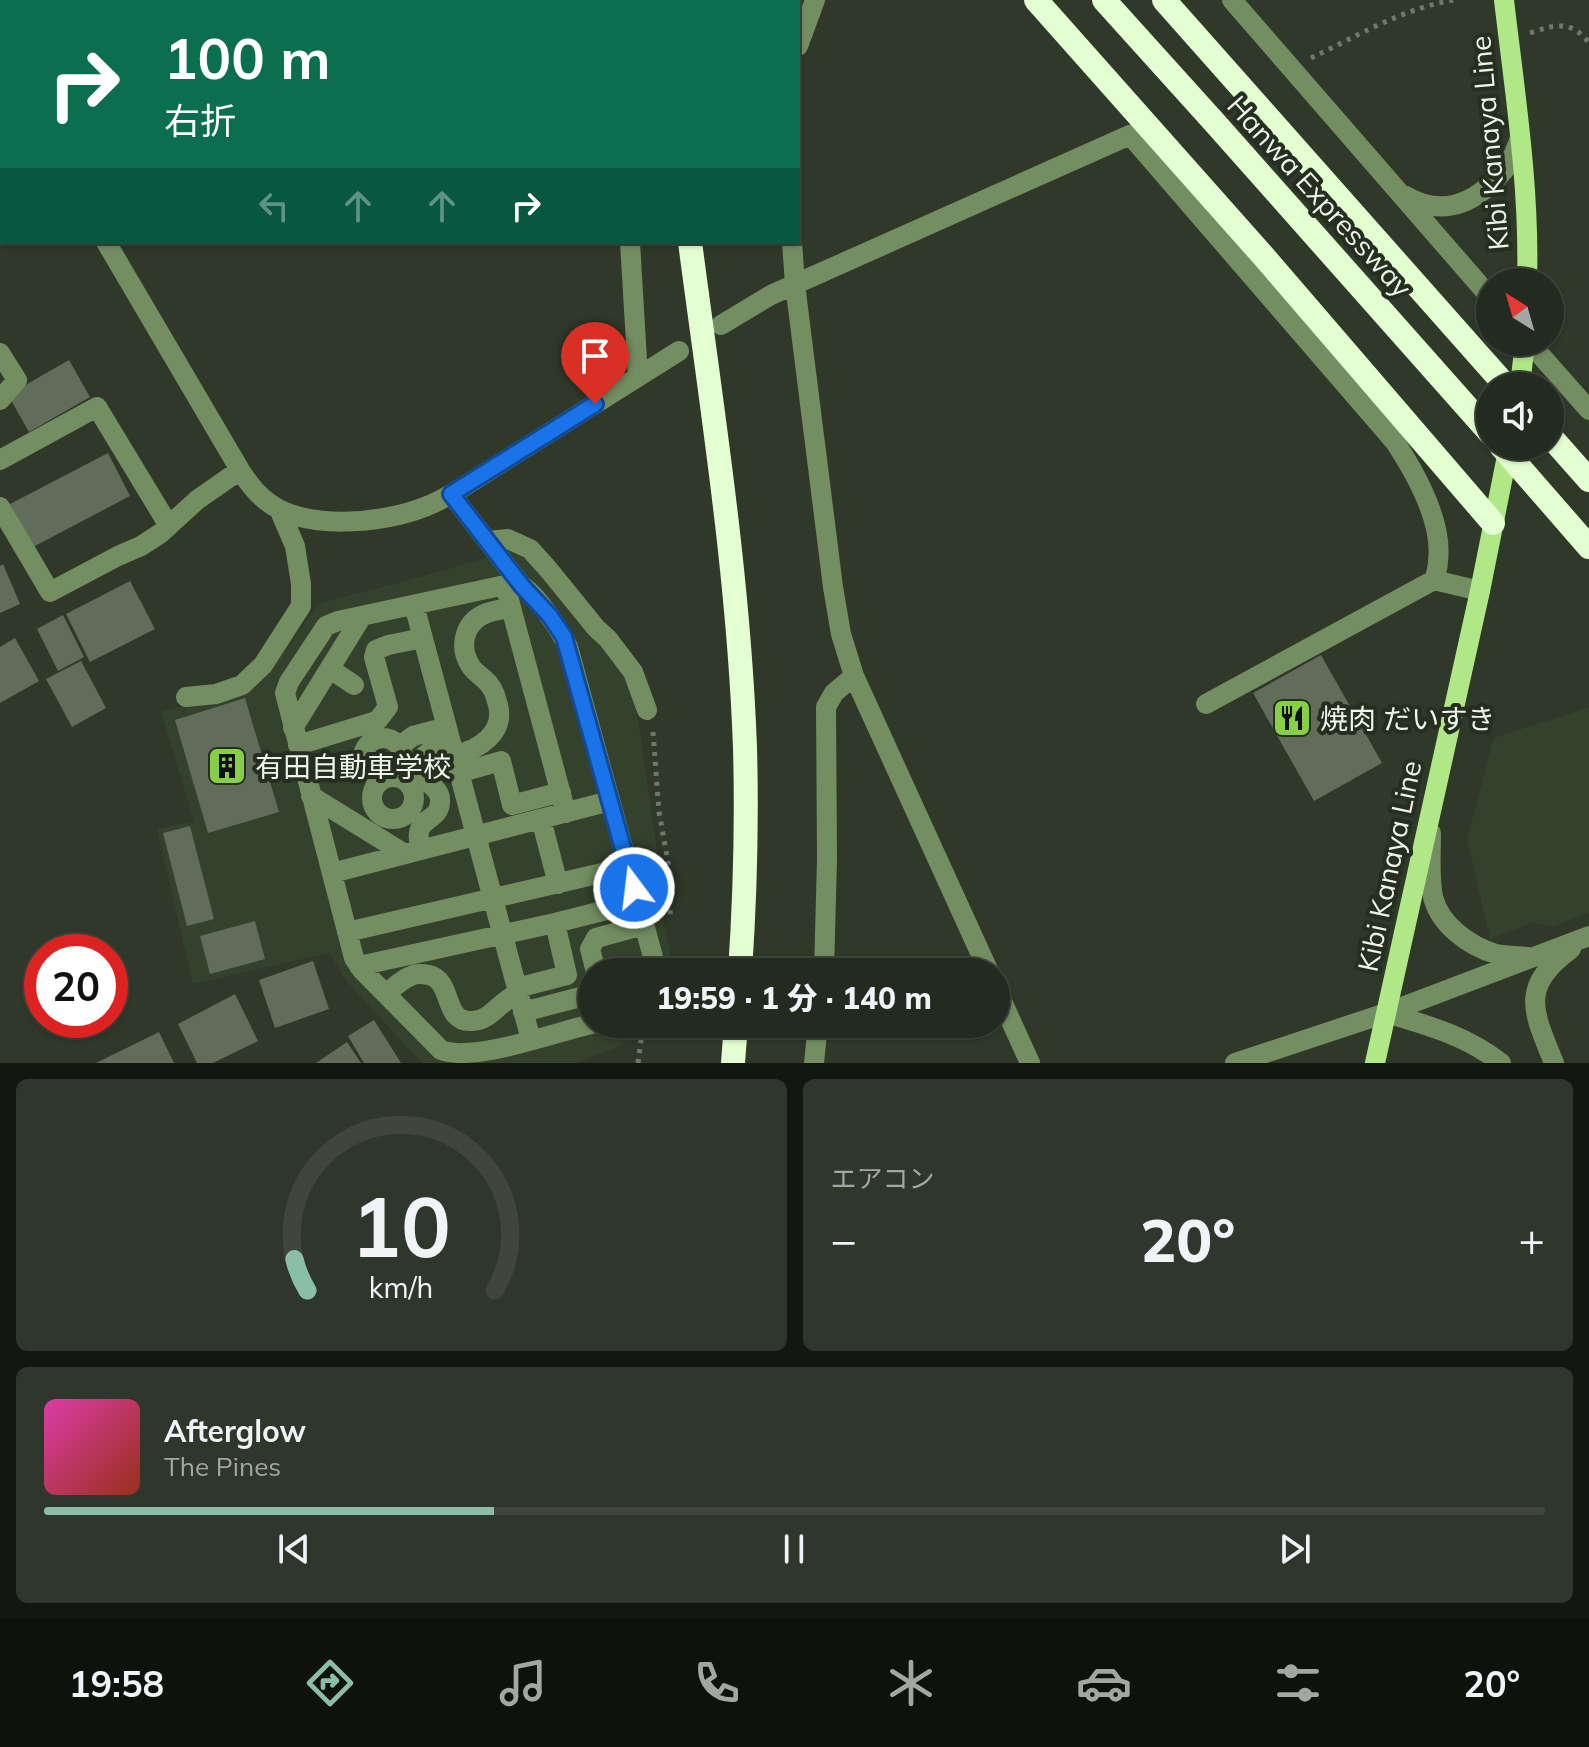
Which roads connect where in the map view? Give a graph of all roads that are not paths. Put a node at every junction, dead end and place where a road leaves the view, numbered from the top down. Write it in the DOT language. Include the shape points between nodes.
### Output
graph roads {
  1 [pos="815,0"];
  2 [pos="1036,0"];
  3 [pos="1104,0"];
  4 [pos="1164,0"];
  5 [pos="1232,0"];
  6 [pos="1504,0"];
  7 [pos="800,41"];
  8 [pos="1520,138"];
  9 [pos="1395,190"];
  10 [pos="107,244"];
  11 [pos="630,244"];
  12 [pos="690,244"];
  13 [pos="792,244"];
  14 [pos="1527,268"];
  15 [pos="1476,281"];
  16 [pos="795,284"];
  17 [pos="721,325"];
  18 [pos="679,351"];
  19 [pos="0,353"];
  20 [pos="1540,356"];
  21 [pos="1494,372"];
  22 [pos="638,377"];
  23 [pos="0,400"];
  24 [pos="1589,410"];
  25 [pos="1476,417"];
  26 [pos="1564,452"];
  27 [pos="0,460"];
  28 [pos="1506,460"];
  29 [pos="1513,460"];
  30 [pos="240,470"];
  31 [pos="1589,480"];
  32 [pos="451,494"];
  33 [pos="0,507"];
  34 [pos="279,509"];
  35 [pos="1493,523"];
  36 [pos="169,526"];
  37 [pos="488,541"];
  38 [pos="1589,547"];
  39 [pos="1434,580"];
  40 [pos="514,586"];
  41 [pos="1480,591"];
  42 [pos="414,605"];
  43 [pos="511,608"];
  44 [pos="362,616"];
  45 [pos="423,638"];
  46 [pos="330,669"];
  47 [pos="854,676"];
  48 [pos="354,685"];
  49 [pos="186,697"];
  50 [pos="1206,704"];
  51 [pos="647,710"];
  52 [pos="295,736"];
  53 [pos="400,746"];
  54 [pos="453,749"];
  55 [pos="388,778"];
  56 [pos="561,792"];
  57 [pos="311,796"];
  58 [pos="610,801"];
  59 [pos="1431,805"];
  60 [pos="566,813"];
  61 [pos="391,819"];
  62 [pos="541,819"];
  63 [pos="476,836"];
  64 [pos="413,852"];
  65 [pos="628,867"];
  66 [pos="332,873"];
  67 [pos="558,884"];
  68 [pos="493,899"];
  69 [pos="638,902"];
  70 [pos="555,923"];
  71 [pos="644,925"];
  72 [pos="347,932"];
  73 [pos="503,934"];
  74 [pos="1588,937"];
  75 [pos="1534,957"];
  76 [pos="592,958"];
  77 [pos="653,958"];
  78 [pos="740,958"];
  79 [pos="824,958"];
  80 [pos="983,958"];
  81 [pos="359,966"];
  82 [pos="386,994"];
  83 [pos="578,995"];
  84 [pos="520,998"];
  85 [pos="1386,1013"];
  86 [pos="1010,1019"];
  87 [pos="578,1028"];
  88 [pos="735,1038"];
  89 [pos="817,1038"];
  90 [pos="531,1040"];
  91 [pos="733,1063"];
  92 [pos="814,1063"];
  93 [pos="1030,1063"];
  94 [pos="1235,1063"];
  95 [pos="1375,1063"];
  96 [pos="1501,1063"];
  97 [pos="1554,1063"];
  1 -- 7 [label="street"];
  2 -- 35 [label="highway"];
  3 -- 25 [label="highway, Hanwa Expressway"];
  4 -- 21 [label="highway, Hanwa Expressway"];
  5 -- 9 [label="street"];
  6 -- 8 [label="main road, Kibi Kanaya Line"];
  8 -- 9 [label="street" via="1510,163 1469,200 1435,207"];
  8 -- 14 [label="main road, Kibi Kanaya Line"];
  9 -- 15 [label="street"];
  10 -- 30 [label="street"];
  11 -- 22 [label="street"];
  12 -- 78 [label="highway" via="729,538 740,676 745,749"];
  13 -- 16 [label="street"];
  16 -- 17 [label="street"];
  16 -- 39 [label="street" via="1130,135 1395,442 1437,532"];
  16 -- 47 [label="street" via="833,587"];
  18 -- 22 [label="street"];
  19 -- 23 [label="street" via="17,380"];
  20 -- 24 [label="street"];
  22 -- 32 [label="street"];
  26 -- 31 [label="highway"];
  27 -- 36 [label="street" via="97,407"];
  28 -- 35 [label="main road, Kibi Kanaya Line"];
  29 -- 38 [label="highway"];
  30 -- 34 [label="street" via="265,501"];
  30 -- 36 [label="street"];
  32 -- 34 [label="street" via="426,507 354,522 289,515"];
  32 -- 37 [label="street"];
  33 -- 36 [label="street" via="50,592"];
  34 -- 49 [label="street" via="295,546 301,606 263,665 242,685"];
  35 -- 41 [label="main road, Kibi Kanaya Line"];
  37 -- 40 [label="street"];
  37 -- 51 [label="street" via="508,539 530,549 633,672"];
  39 -- 41 [label="street"];
  39 -- 50 [label="street"];
  40 -- 42 [label="street"];
  40 -- 43 [label="street"];
  40 -- 58 [label="street" via="550,616 564,637"];
  41 -- 59 [label="main road, Kibi Kanaya Line"];
  42 -- 44 [label="street"];
  42 -- 45 [label="street"];
  43 -- 54 [label="street" via="485,614 466,631 466,657 491,686 500,717 484,741 463,753"];
  43 -- 56 [label="street"];
  44 -- 46 [label="street"];
  44 -- 52 [label="street" via="326,626 289,682 285,693"];
  45 -- 52 [label="street" via="376,650 388,707 378,720"];
  45 -- 54 [label="street"];
  46 -- 48 [label="street"];
  46 -- 52 [label="street"];
  47 -- 79 [label="street" via="826,707"];
  47 -- 80 [label="street"];
  52 -- 57 [label="street"];
  53 -- 54 [label="street" via="410,737"];
  53 -- 55 [label="street" via="403,765"];
  53 -- 55 [label="street" via="382,738 365,747 363,761 369,773"];
  54 -- 56 [label="street" via="501,761 512,805"];
  54 -- 63 [label="street"];
  54 -- 64 [label="street" via="430,749 425,754 423,776 441,799 434,816 420,827"];
  55 -- 61 [label="street" via="376,786 372,800 378,813"];
  55 -- 61 [label="street" via="406,782 414,799 405,815"];
  56 -- 60 [label="street"];
  57 -- 64 [label="street"];
  57 -- 66 [label="street"];
  58 -- 60 [label="street"];
  58 -- 65 [label="street"];
  59 -- 75 [label="street" via="1434,900 1446,920 1478,946"];
  59 -- 85 [label="main road, Kibi Kanaya Line"];
  60 -- 62 [label="street"];
  61 -- 64 [label="street"];
  62 -- 63 [label="street"];
  62 -- 67 [label="street"];
  63 -- 64 [label="street"];
  63 -- 68 [label="street"];
  64 -- 66 [label="street"];
  65 -- 67 [label="street"];
  65 -- 69 [label="street"];
  66 -- 72 [label="street"];
  67 -- 68 [label="street"];
  68 -- 72 [label="street"];
  68 -- 73 [label="street"];
  69 -- 70 [label="street"];
  69 -- 71 [label="street"];
  70 -- 73 [label="street"];
  70 -- 84 [label="street" via="567,975"];
  71 -- 76 [label="street" via="596,938"];
  71 -- 77 [label="street"];
  72 -- 81 [label="street"];
  73 -- 81 [label="street"];
  73 -- 84 [label="street"];
  74 -- 75 [label="street"];
  74 -- 97 [label="street" via="1552,963 1537,983 1537,1019"];
  75 -- 85 [label="street"];
  81 -- 82 [label="street"];
  82 -- 84 [label="street" via="411,975 434,976 454,1013 475,1022 504,1000"];
  82 -- 90 [label="street" via="448,1054 478,1054"];
  83 -- 84 [label="street"];
  84 -- 90 [label="street"];
  85 -- 94 [label="street"];
  85 -- 95 [label="main road, Kibi Kanaya Line"];
  85 -- 96 [label="street" via="1439,1028"];
  86 -- 93 [label="street"];
  87 -- 90 [label="street"];
  88 -- 91 [label="highway"];
  89 -- 92 [label="street"];
}
